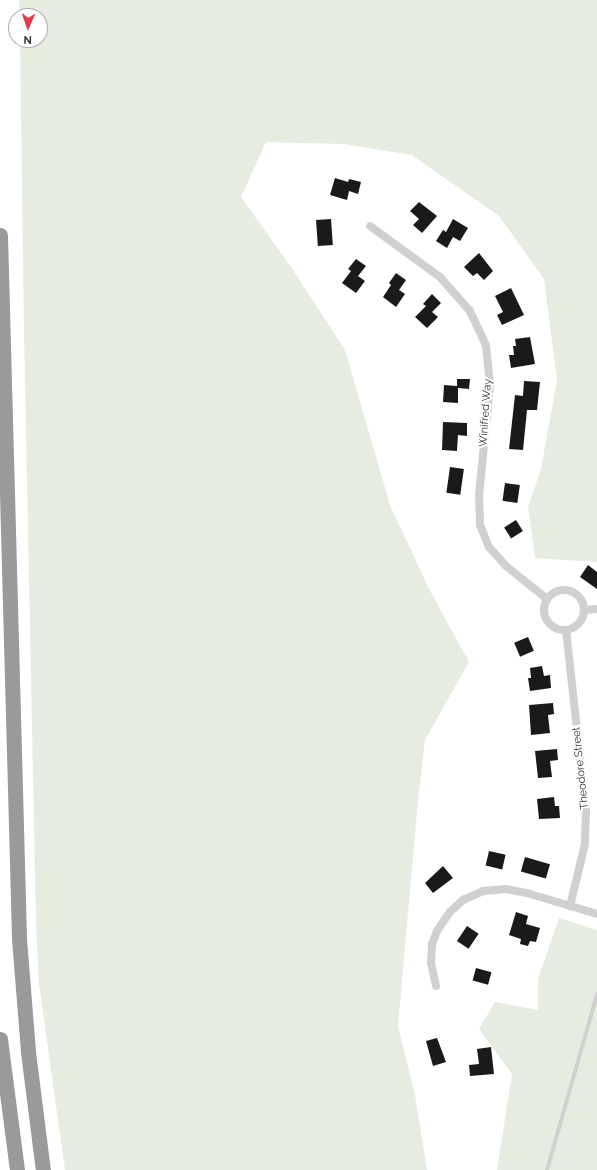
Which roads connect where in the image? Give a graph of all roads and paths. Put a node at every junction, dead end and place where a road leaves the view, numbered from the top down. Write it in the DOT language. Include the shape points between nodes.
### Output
graph roads {
  1 [pos="370,226"];
  2 [pos="0,235"];
  3 [pos="547,599"];
  4 [pos="597,609"];
  5 [pos="584,610"];
  6 [pos="566,630"];
  7 [pos="570,906"];
  8 [pos="597,914"];
  9 [pos="436,986"];
  10 [pos="597,994"];
  11 [pos="0,1039"];
  12 [pos="17,1170"];
  13 [pos="43,1170"];
  14 [pos="547,1170"];
  1 -- 3 [label="street, Winifred Way" via="440,278 470,311 486,346 490,385 479,494 480,525 488,547 506,566"];
  2 -- 13 [label="highway" via="18,931 24,1014"];
  3 -- 5 [label="street" via="555,592 570,591 578,596"];
  3 -- 6 [label="street" via="544,609 546,620 555,628"];
  4 -- 5 [label="street"];
  5 -- 6 [label="street" via="578,623"];
  6 -- 7 [label="street, Theodore Street" via="586,812 585,844"];
  7 -- 8 [label="street"];
  7 -- 9 [label="street" via="506,889 483,891 463,900 450,912 437,931 432,944 431,963"];
  10 -- 14 [label="lane"];
  11 -- 12 [label="highway"];
}
